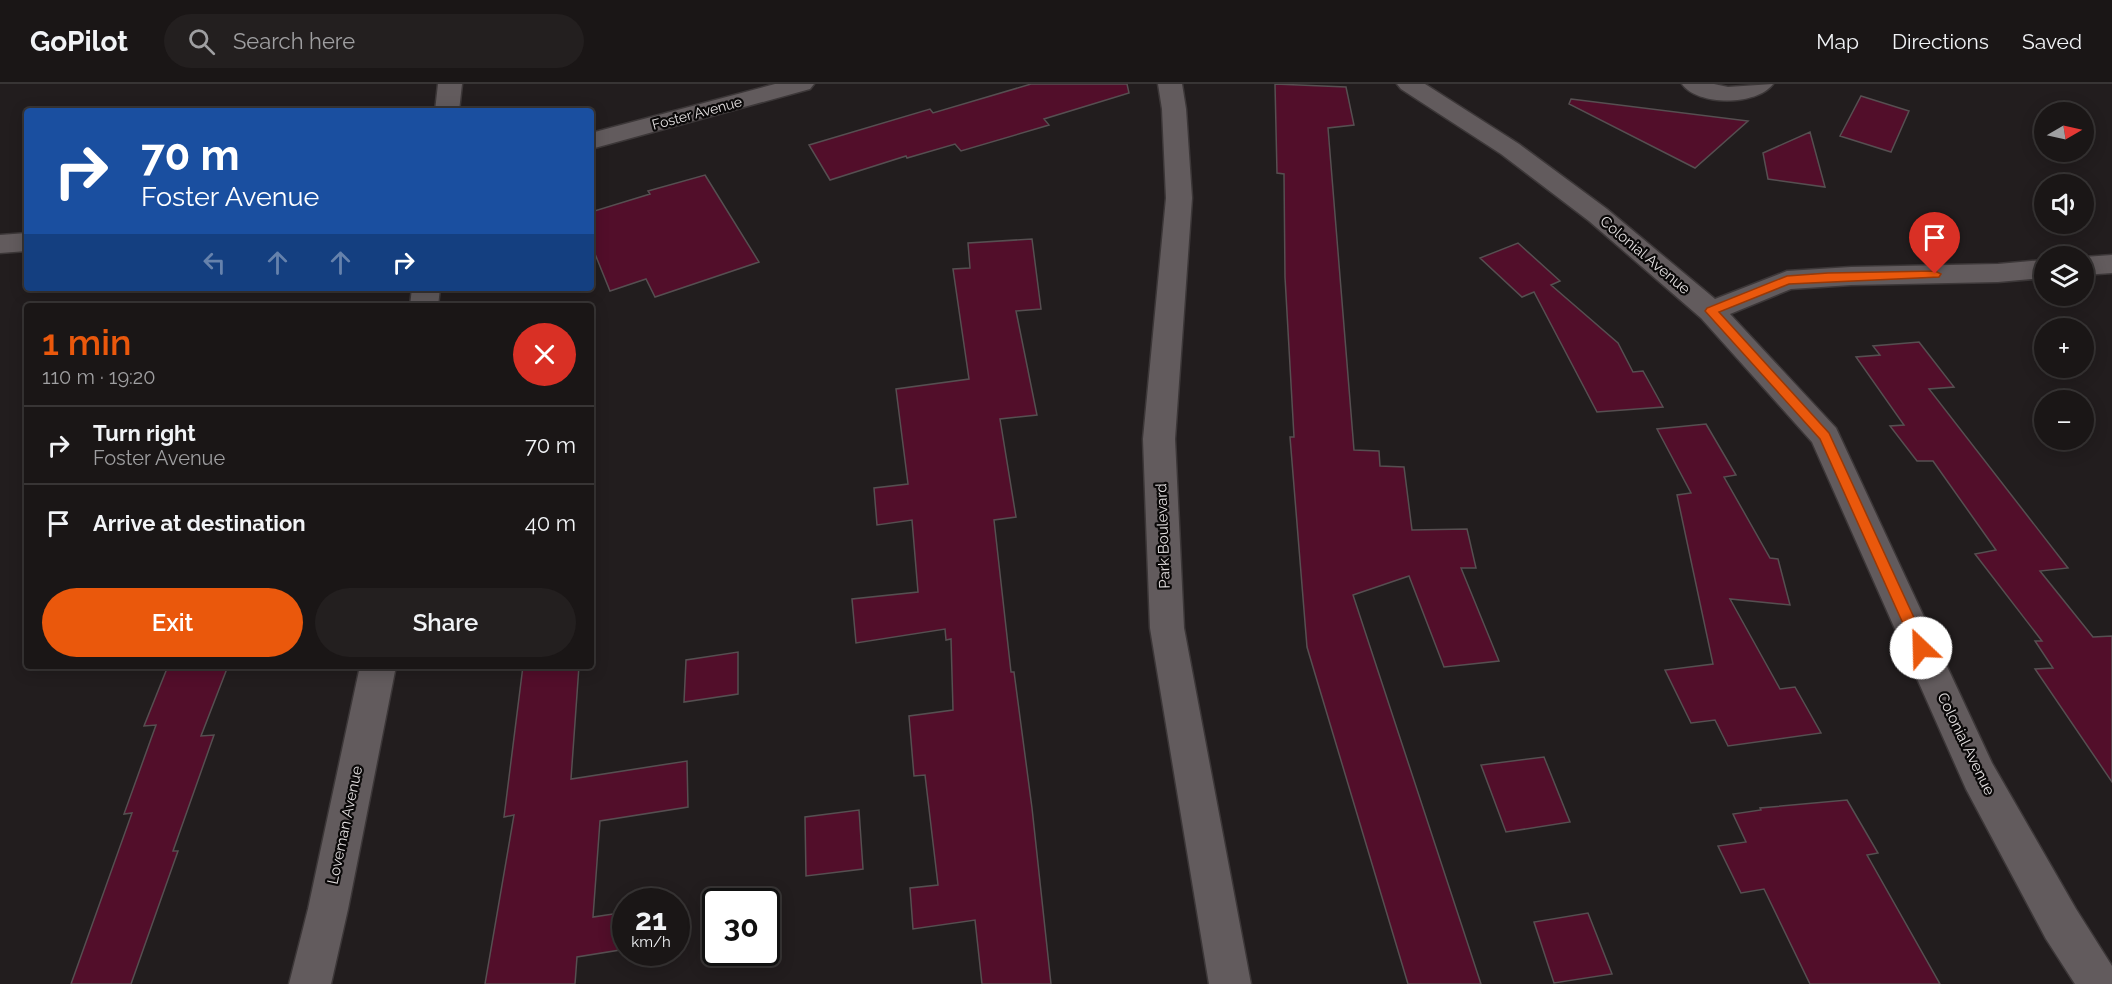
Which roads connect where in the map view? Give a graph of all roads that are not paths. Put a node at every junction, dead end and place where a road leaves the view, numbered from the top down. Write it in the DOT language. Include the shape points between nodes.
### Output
graph roads {
  1 [pos="450,84"];
  2 [pos="802,84"];
  3 [pos="1170,84"];
  4 [pos="1409,84"];
  5 [pos="1694,84"];
  6 [pos="1761,84"];
  7 [pos="447,108"];
  8 [pos="594,140"];
  9 [pos="24,242"];
  10 [pos="0,244"];
  11 [pos="2112,264"];
  12 [pos="2094,265"];
  13 [pos="2034,270"];
  14 [pos="1711,311"];
  15 [pos="377,669"];
  16 [pos="310,984"];
  17 [pos="1230,984"];
  18 [pos="2099,984"];
  1 -- 7 [label="street"];
  2 -- 8 [label="street, Foster Avenue"];
  3 -- 17 [label="street, Park Boulevard" via="1179,198 1159,439 1167,628"];
  4 -- 14 [label="street, Colonial Avenue" via="1510,149 1598,215"];
  5 -- 6 [label="street" via="1719,93 1738,94"];
  9 -- 10 [label="street"];
  11 -- 12 [label="street"];
  13 -- 14 [label="street" via="1787,280"];
  14 -- 18 [label="street, Colonial Avenue" via="1825,436 1979,776"];
  15 -- 16 [label="street, Loveman Avenue"];
}
